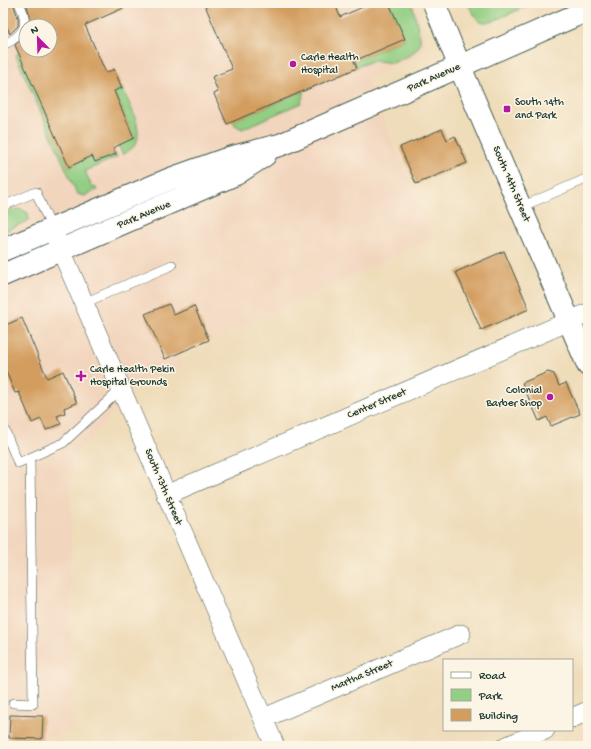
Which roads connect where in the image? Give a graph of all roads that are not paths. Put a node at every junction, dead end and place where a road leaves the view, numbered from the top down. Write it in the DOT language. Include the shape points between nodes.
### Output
graph roads {
  1 [pos="19,3"];
  2 [pos="434,3"];
  3 [pos="588,10"];
  4 [pos="3,45"];
  5 [pos="460,67"];
  6 [pos="280,145"];
  7 [pos="588,178"];
  8 [pos="3,206"];
  9 [pos="521,207"];
  10 [pos="52,229"];
  11 [pos="3,250"];
  12 [pos="61,251"];
  13 [pos="172,265"];
  14 [pos="3,275"];
  15 [pos="84,304"];
  16 [pos="579,317"];
  17 [pos="588,365"];
  18 [pos="121,389"];
  19 [pos="3,426"];
  20 [pos="30,458"];
  21 [pos="166,495"];
  22 [pos="461,634"];
  23 [pos="12,703"];
  24 [pos="588,711"];
  25 [pos="264,718"];
  26 [pos="573,718"];
  27 [pos="543,731"];
  28 [pos="275,746"];
  29 [pos="507,746"];
  1 -- 4 [label="lane" via="25,27 19,37"];
  2 -- 5 [label="street, South 14th Street"];
  3 -- 5 [label="street, Park Avenue"];
  5 -- 6 [label="street, Park Avenue"];
  5 -- 9 [label="street, South 14th Street"];
  6 -- 10 [label="street, Park Avenue" via="229,158"];
  6 -- 12 [label="street, Park Avenue" via="236,174"];
  7 -- 9 [label="lane"];
  8 -- 10 [label="lane" via="36,192"];
  9 -- 16 [label="street, South 14th Street"];
  10 -- 11 [label="street, Park Avenue"];
  10 -- 12 [label="street, South 13th Street"];
  12 -- 14 [label="street, Park Avenue"];
  12 -- 15 [label="street, South 13th Street"];
  13 -- 15 [label="lane"];
  15 -- 18 [label="street, South 13th Street"];
  16 -- 17 [label="street, South 14th Street"];
  16 -- 21 [label="street, Center Street"];
  18 -- 20 [label="lane" via="63,443"];
  18 -- 21 [label="street, South 13th Street"];
  19 -- 20 [label="lane" via="18,463"];
  20 -- 23 [label="lane" via="34,704"];
  21 -- 25 [label="street, South 13th Street"];
  22 -- 25 [label="street, Martha Street"];
  24 -- 26 [label="street"];
  25 -- 28 [label="street, South 13th Street"];
  27 -- 29 [label="street"];
}
